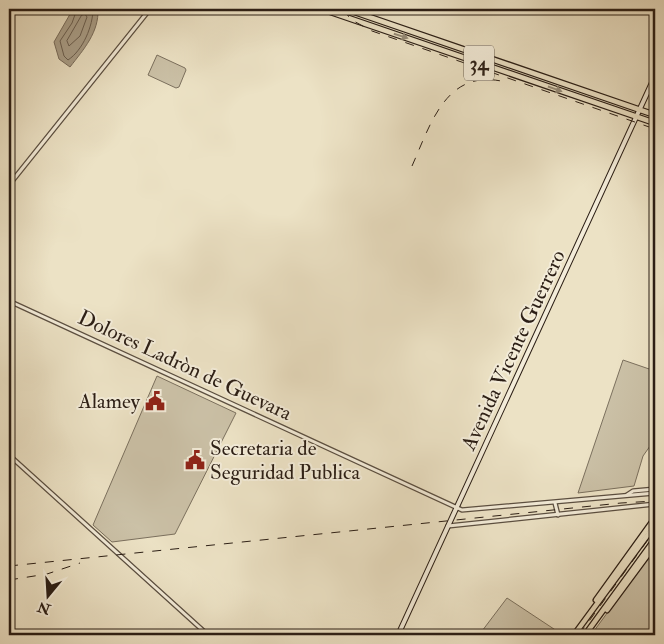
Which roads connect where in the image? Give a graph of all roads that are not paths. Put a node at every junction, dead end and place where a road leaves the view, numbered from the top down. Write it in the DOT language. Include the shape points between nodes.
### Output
graph roads {
  1 [pos="150,9"];
  2 [pos="322,9"];
  3 [pos="350,10"];
  4 [pos="355,20"];
  5 [pos="385,22"];
  6 [pos="383,30"];
  7 [pos="655,76"];
  8 [pos="640,110"];
  9 [pos="655,115"];
  10 [pos="637,117"];
  11 [pos="655,123"];
  12 [pos="9,185"];
  13 [pos="9,301"];
  14 [pos="9,456"];
  15 [pos="655,489"];
  16 [pos="655,493"];
  17 [pos="627,495"];
  18 [pos="555,503"];
  19 [pos="655,504"];
  20 [pos="457,508"];
  21 [pos="558,515"];
  22 [pos="655,518"];
  23 [pos="655,525"];
  24 [pos="448,526"];
  25 [pos="655,540"];
  26 [pos="655,545"];
  27 [pos="594,608"];
  28 [pos="591,626"];
  29 [pos="208,635"];
  30 [pos="398,635"];
  31 [pos="574,635"];
  32 [pos="585,635"];
  1 -- 12 [label="street"];
  2 -- 4 [label="main road, 34"];
  3 -- 4 [label="main road"];
  3 -- 4 [label="main road"];
  3 -- 5 [label="main road, 34"];
  4 -- 6 [label="main road, 34"];
  5 -- 6 [label="main road" via="381,27"];
  5 -- 8 [label="main road, 34"];
  6 -- 10 [label="main road, 34, one-way"];
  7 -- 8 [label="main road, Avenida Vicente Guerrero"];
  8 -- 9 [label="main road, 34"];
  8 -- 10 [label="main road, Avenida Vicente Guerrero"];
  10 -- 11 [label="main road, 34"];
  10 -- 20 [label="main road, Avenida Vicente Guerrero"];
  13 -- 20 [label="street, Dolores Ladròn de Guevara"];
  14 -- 29 [label="street"];
  15 -- 17 [label="street" via="633,491"];
  16 -- 17 [label="street"];
  17 -- 18 [label="street"];
  18 -- 20 [label="street" via="469,510"];
  18 -- 21 [label="street"];
  19 -- 21 [label="street"];
  20 -- 24 [label="main road, Avenida Vicente Guerrero"];
  21 -- 24 [label="street"];
  22 -- 27 [label="main road" via="599,596"];
  23 -- 27 [label="main road"];
  24 -- 30 [label="main road, Avenida Vicente Guerrero"];
  25 -- 28 [label="main road"];
  26 -- 28 [label="main road" via="598,622"];
  27 -- 31 [label="main road"];
  28 -- 32 [label="main road"];
}
